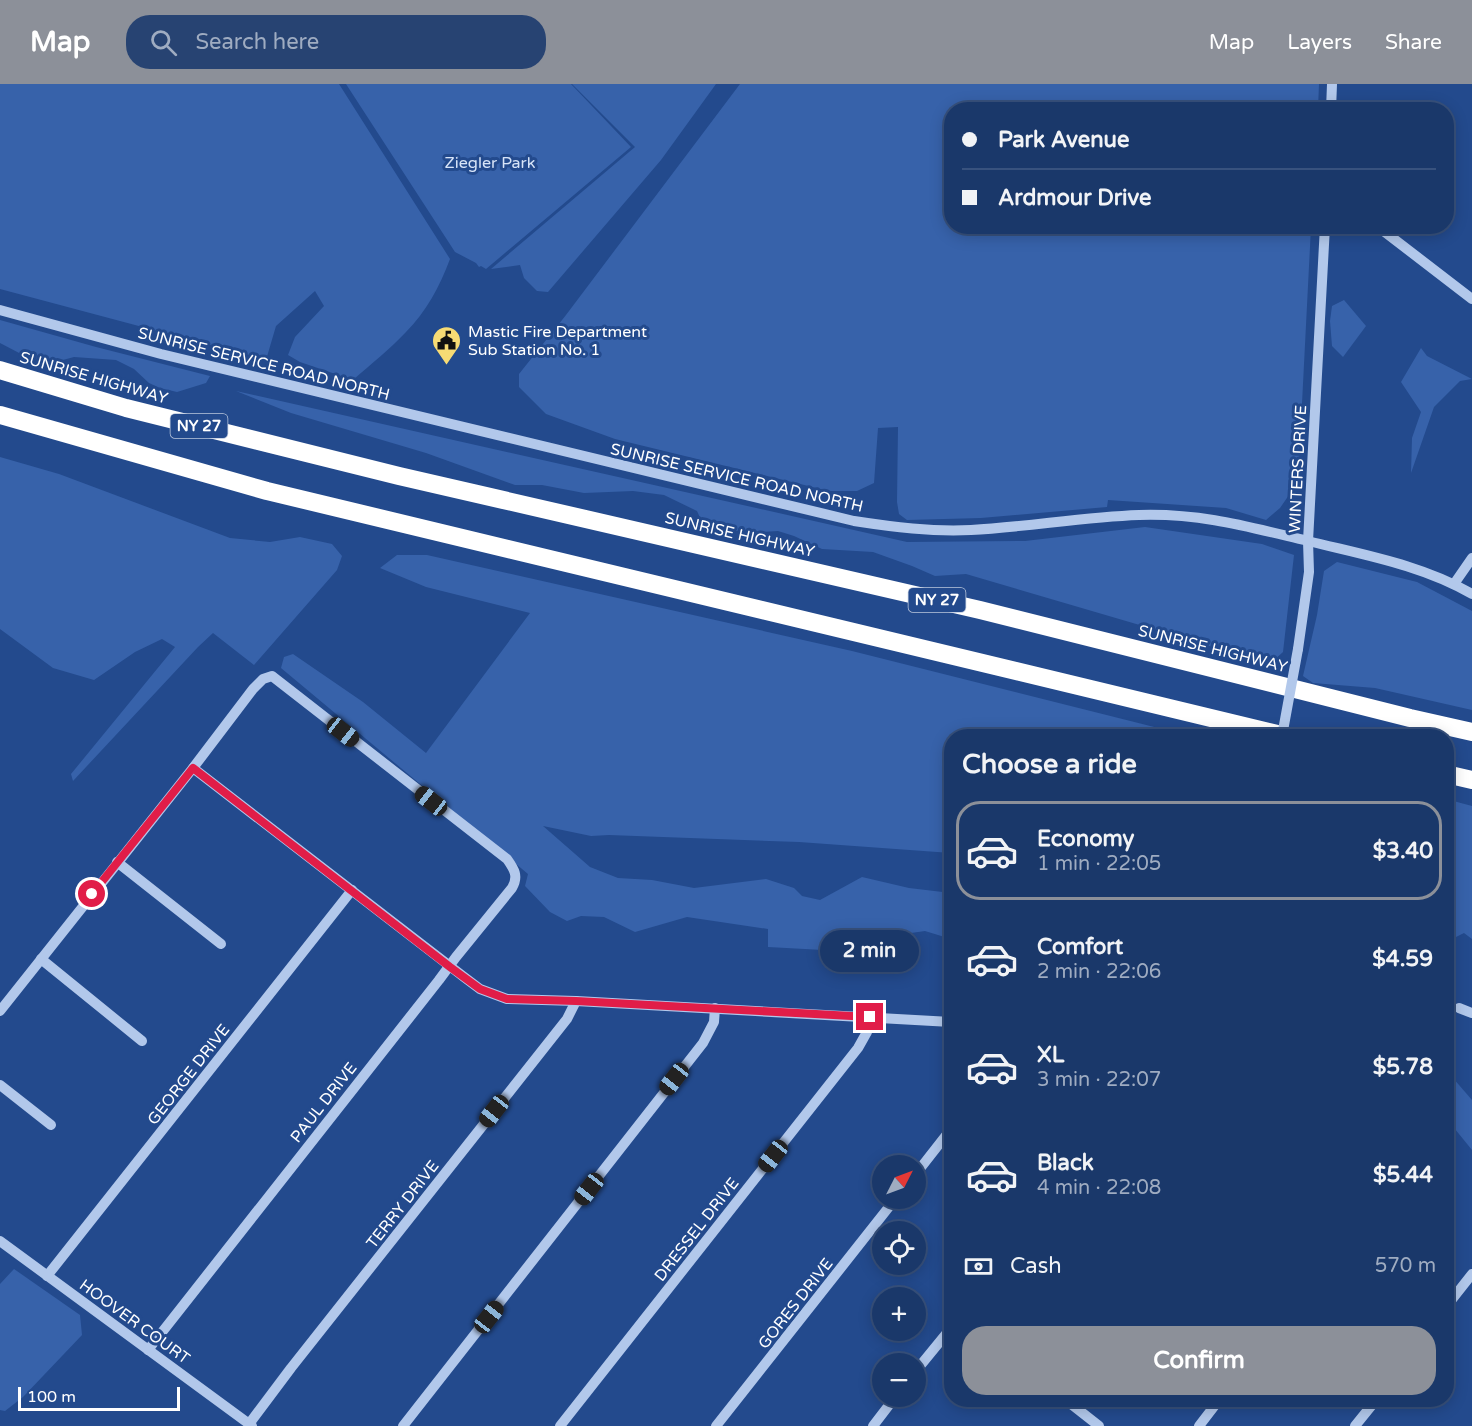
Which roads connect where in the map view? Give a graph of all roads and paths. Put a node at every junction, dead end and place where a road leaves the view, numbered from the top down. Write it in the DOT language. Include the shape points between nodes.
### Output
graph roads {
  1 [pos="1332,84"];
  2 [pos="1331,102"];
  3 [pos="1325,234"];
  4 [pos="1387,234"];
  5 [pos="1472,299"];
  6 [pos="0,310"];
  7 [pos="0,370"];
  8 [pos="0,415"];
  9 [pos="1308,541"];
  10 [pos="1472,558"];
  11 [pos="1454,584"];
  12 [pos="1472,594"];
  13 [pos="1255,729"];
  14 [pos="1285,729"];
  15 [pos="1472,732"];
  16 [pos="193,768"];
  17 [pos="1454,776"];
  18 [pos="1472,780"];
  19 [pos="117,862"];
  20 [pos="352,891"];
  21 [pos="221,944"];
  22 [pos="41,959"];
  23 [pos="450,967"];
  24 [pos="576,1001"];
  25 [pos="716,1008"];
  26 [pos="1459,1008"];
  27 [pos="0,1011"];
  28 [pos="1472,1013"];
  29 [pos="870,1017"];
  30 [pos="944,1022"];
  31 [pos="142,1041"];
  32 [pos="0,1085"];
  33 [pos="51,1125"];
  34 [pos="944,1138"];
  35 [pos="926,1161"];
  36 [pos="887,1209"];
  37 [pos="0,1241"];
  38 [pos="1472,1274"];
  39 [pos="47,1276"];
  40 [pos="1454,1298"];
  41 [pos="944,1337"];
  42 [pos="148,1350"];
  43 [pos="926,1359"];
  44 [pos="888,1407"];
  45 [pos="1076,1407"];
  46 [pos="1214,1407"];
  47 [pos="1370,1407"];
  48 [pos="250,1425"];
  49 [pos="403,1426"];
  50 [pos="560,1426"];
  51 [pos="716,1426"];
  52 [pos="873,1426"];
  53 [pos="1099,1426"];
  54 [pos="1199,1426"];
  55 [pos="1355,1426"];
  1 -- 2 [label="street"];
  3 -- 9 [label="street, WINTERS DRIVE"];
  4 -- 5 [label="street"];
  6 -- 9 [label="street, SUNRISE SERVICE ROAD NORTH" via="161,354 854,521 913,529 969,530 1137,515 1180,516 1230,522"];
  7 -- 15 [label="highway, SUNRISE HIGHWAY / NY 27" via="126,408 376,470 980,610"];
  8 -- 13 [label="highway, NY 27" via="267,491"];
  9 -- 11 [label="street, SUNRISE SERVICE ROAD NORTH" via="1366,554"];
  9 -- 14 [label="street, WINTERS DRIVE, bridge" via="1309,572"];
  10 -- 11 [label="street"];
  11 -- 12 [label="street, SUNRISE SERVICE ROAD NORTH"];
  16 -- 19 [label="street"];
  16 -- 20 [label="street"];
  16 -- 23 [label="street, PAUL DRIVE" via="253,689 272,676 507,859 515,871 512,888"];
  17 -- 18 [label="highway"];
  19 -- 21 [label="street"];
  19 -- 22 [label="street"];
  20 -- 23 [label="street"];
  20 -- 39 [label="street, GEORGE DRIVE"];
  22 -- 27 [label="street"];
  22 -- 31 [label="street"];
  23 -- 24 [label="street" via="480,989 507,999"];
  23 -- 42 [label="street, PAUL DRIVE"];
  24 -- 25 [label="street"];
  24 -- 48 [label="street, TERRY DRIVE" via="567,1019"];
  25 -- 29 [label="street"];
  25 -- 49 [label="street" via="703,1043"];
  26 -- 28 [label="street"];
  29 -- 30 [label="street"];
  29 -- 50 [label="street, DRESSEL DRIVE" via="858,1048"];
  32 -- 33 [label="street"];
  34 -- 35 [label="street"];
  36 -- 51 [label="street, GORES DRIVE"];
  37 -- 39 [label="street, HOOVER COURT"];
  38 -- 40 [label="street"];
  39 -- 42 [label="street, HOOVER COURT"];
  41 -- 43 [label="street"];
  42 -- 48 [label="street, HOOVER COURT"];
  44 -- 52 [label="street"];
  45 -- 53 [label="street"];
  46 -- 54 [label="street"];
  47 -- 55 [label="street"];
}
